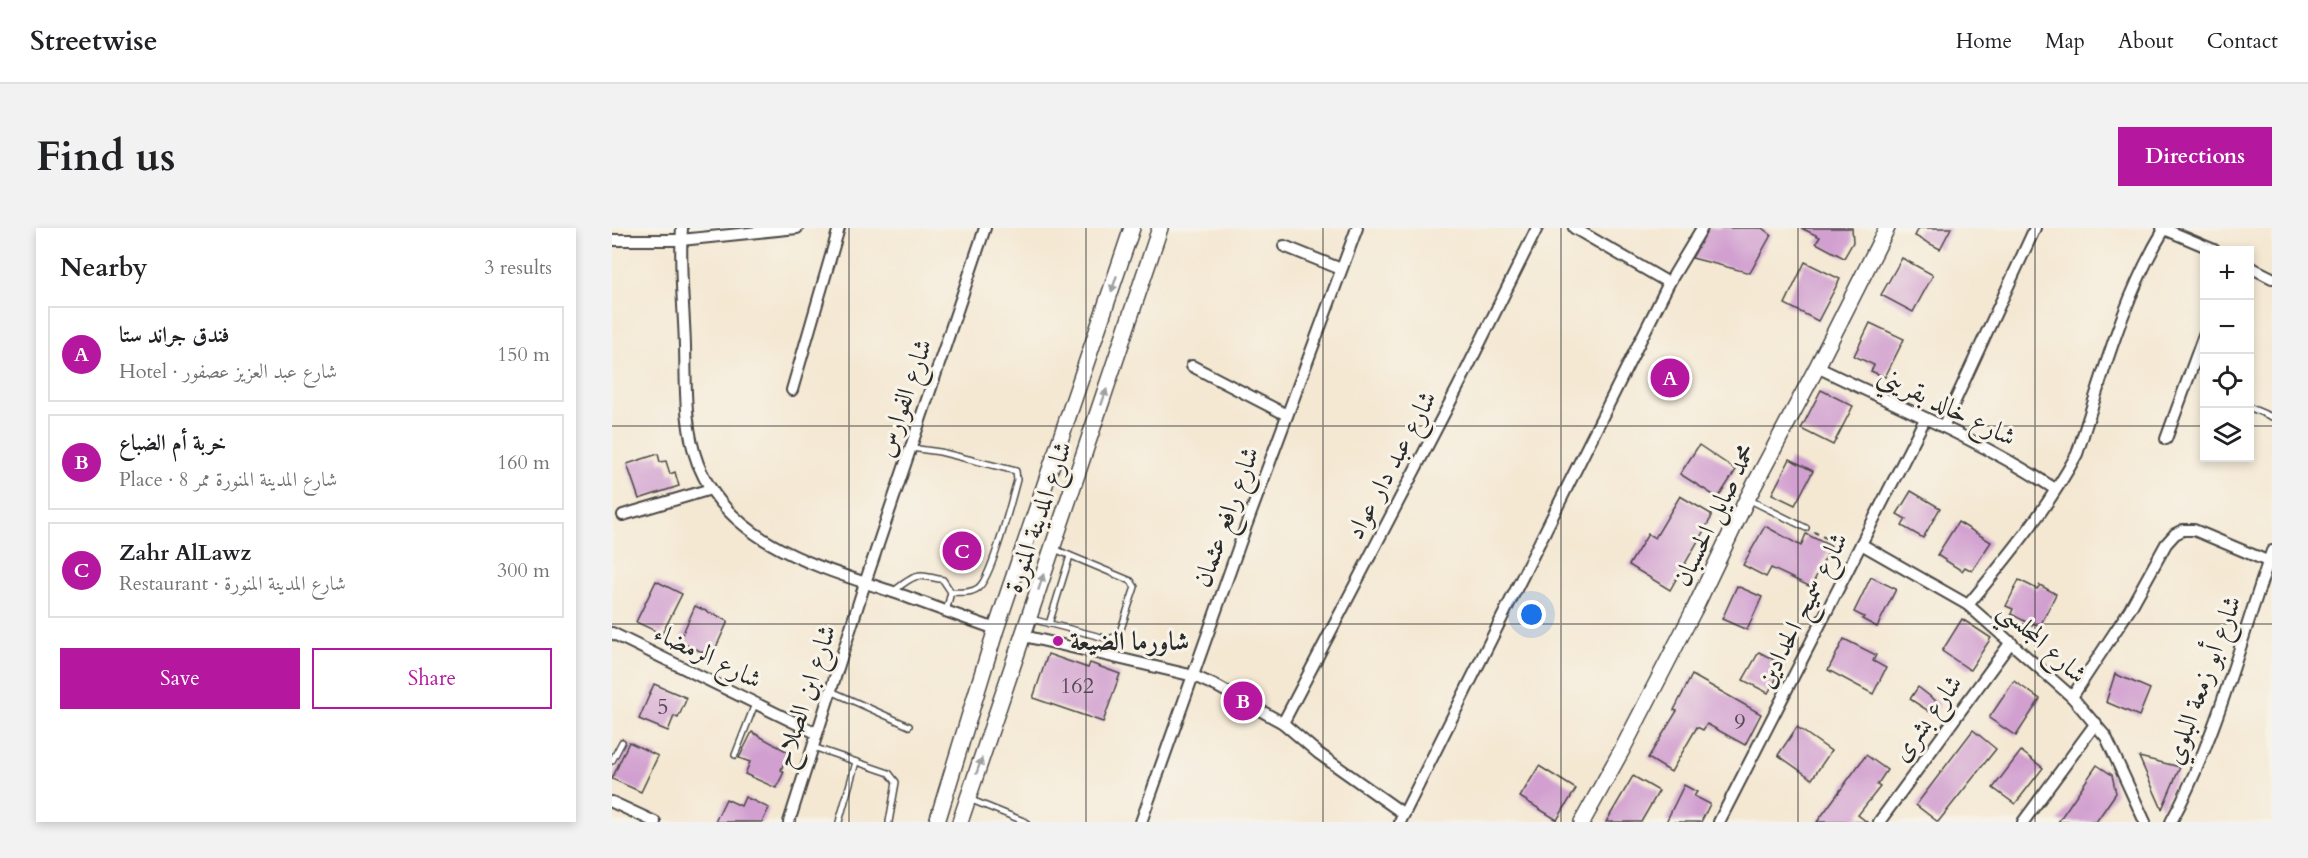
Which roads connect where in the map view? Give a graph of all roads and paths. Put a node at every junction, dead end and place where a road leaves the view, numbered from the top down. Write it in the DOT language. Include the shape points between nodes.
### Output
graph roads {
  1 [pos="682,228"];
  2 [pos="797,228"];
  3 [pos="839,228"];
  4 [pos="985,228"];
  5 [pos="1132,228"];
  6 [pos="1160,228"];
  7 [pos="1357,228"];
  8 [pos="1537,228"];
  9 [pos="1574,228"];
  10 [pos="1702,228"];
  11 [pos="1887,228"];
  12 [pos="2036,228"];
  13 [pos="2163,228"];
  14 [pos="1592,232"];
  15 [pos="612,240"];
  16 [pos="681,240"];
  17 [pos="1284,246"];
  18 [pos="2205,246"];
  19 [pos="1341,269"];
  20 [pos="2254,269"];
  21 [pos="2272,278"];
  22 [pos="1669,283"];
  23 [pos="2200,348"];
  24 [pos="1192,366"];
  25 [pos="1817,368"];
  26 [pos="792,390"];
  27 [pos="2254,409"];
  28 [pos="1287,415"];
  29 [pos="2272,417"];
  30 [pos="1925,419"];
  31 [pos="1943,427"];
  32 [pos="2166,439"];
  33 [pos="911,448"];
  34 [pos="711,489"];
  35 [pos="2055,489"];
  36 [pos="1747,499"];
  37 [pos="623,515"];
  38 [pos="1806,528"];
  39 [pos="1052,548"];
  40 [pos="1858,549"];
  41 [pos="1071,556"];
  42 [pos="2271,558"];
  43 [pos="865,583"];
  44 [pos="893,592"];
  45 [pos="951,592"];
  46 [pos="1968,605"];
  47 [pos="946,612"];
  48 [pos="1029,619"];
  49 [pos="1049,624"];
  50 [pos="996,629"];
  51 [pos="612,633"];
  52 [pos="1024,636"];
  53 [pos="2012,642"];
  54 [pos="1194,676"];
  55 [pos="830,691"];
  56 [pos="2072,698"];
  57 [pos="755,704"];
  58 [pos="1282,723"];
  59 [pos="2096,723"];
  60 [pos="909,726"];
  61 [pos="816,733"];
  62 [pos="622,742"];
  63 [pos="812,747"];
  64 [pos="735,754"];
  65 [pos="612,761"];
  66 [pos="856,762"];
  67 [pos="968,798"];
  68 [pos="612,802"];
  69 [pos="1402,818"];
  70 [pos="639,819"];
  71 [pos="656,822"];
  72 [pos="789,822"];
  73 [pos="839,822"];
  74 [pos="889,822"];
  75 [pos="937,822"];
  76 [pos="960,822"];
  77 [pos="1026,822"];
  78 [pos="1141,822"];
  79 [pos="1582,822"];
  80 [pos="1719,822"];
  81 [pos="1879,822"];
  82 [pos="2023,822"];
  83 [pos="2145,822"];
  84 [pos="2170,822"];
  1 -- 16 [label="street"];
  2 -- 16 [label="street"];
  3 -- 26 [label="street"];
  4 -- 33 [label="street, شارع الفوارس"];
  5 -- 50 [label="main road, شارع المدينة المنورة, one-way"];
  39 -- 6 [label="main road, شارع المدينة المنورة, one-way"];
  7 -- 19 [label="street, شارع رافع عثمان"];
  8 -- 58 [label="street, شارع عبد دار عواد"];
  9 -- 14 [label="street"];
  10 -- 22 [label="street"];
  11 -- 25 [label="main road, محمد صايل الحسبان"];
  12 -- 31 [label="street"];
  13 -- 18 [label="street"];
  13 -- 35 [label="street" via="2118,329 2077,454"];
  14 -- 22 [label="street"];
  15 -- 16 [label="street"];
  16 -- 34 [label="street" via="688,412 692,441"];
  17 -- 19 [label="street"];
  19 -- 28 [label="street, شارع رافع عثمان"];
  20 -- 21 [label="street"];
  22 -- 69 [label="street"];
  23 -- 32 [label="street"];
  24 -- 28 [label="street"];
  25 -- 30 [label="street, شارع خالد بقريني"];
  25 -- 36 [label="main road, محمد صايل الحسبان"];
  27 -- 29 [label="lane"];
  28 -- 54 [label="street, شارع رافع عثمان"];
  30 -- 31 [label="street, شارع خالد بقريني"];
  30 -- 40 [label="street, شارع سميح الحدادين"];
  31 -- 35 [label="street, شارع خالد بقريني"];
  33 -- 43 [label="street, شارع الفوارس"];
  33 -- 45 [label="lane" via="1016,471 1017,480 991,565 979,588"];
  34 -- 37 [label="street"];
  34 -- 43 [label="street" via="738,521 760,538 797,558"];
  35 -- 46 [label="street"];
  36 -- 38 [label="lane"];
  36 -- 79 [label="main road, محمد صايل الحسبان" via="1689,621"];
  38 -- 40 [label="path"];
  39 -- 41 [label="lane"];
  48 -- 39 [label="main road, شارع المدينة المنورة, one-way"];
  40 -- 46 [label="street, شارع المجلسي"];
  40 -- 80 [label="street, شارع سميح الحدادين"];
  41 -- 49 [label="lane"];
  41 -- 49 [label="lane" via="1131,581 1135,587 1119,635 1109,639"];
  42 -- 56 [label="street" via="2194,530 2175,534"];
  42 -- 84 [label="street, شارع أبو زمعة البلوي" via="2207,741"];
  43 -- 44 [label="street"];
  43 -- 55 [label="street, شارع ابن الصلاح"];
  44 -- 45 [label="lane" via="920,575 944,580"];
  44 -- 47 [label="street"];
  45 -- 47 [label="lane"];
  46 -- 53 [label="street, شارع المجلسي"];
  47 -- 50 [label="street"];
  48 -- 49 [label="lane"];
  48 -- 52 [label="main road, شارع المدينة المنورة"];
  50 -- 75 [label="main road, شارع المدينة المنورة"];
  51 -- 57 [label="street, شارع الرمضاء"];
  52 -- 54 [label="street"];
  67 -- 52 [label="main road, شارع المدينة المنورة, one-way"];
  53 -- 56 [label="street, شارع المجلسي"];
  53 -- 81 [label="street, شارع بشرى"];
  54 -- 58 [label="street"];
  54 -- 78 [label="street, شارع رافع عثمان"];
  55 -- 60 [label="lane"];
  55 -- 61 [label="street, شارع ابن الصلاح"];
  56 -- 59 [label="street, شارع المجلسي"];
  57 -- 61 [label="street, شارع الرمضاء"];
  57 -- 64 [label="lane"];
  58 -- 69 [label="street"];
  59 -- 82 [label="street"];
  59 -- 83 [label="street, شارع المجلسي"];
  61 -- 63 [label="street, شارع ابن الصلاح"];
  62 -- 65 [label="lane"];
  63 -- 66 [label="lane"];
  63 -- 72 [label="street, شارع ابن الصلاح"];
  66 -- 73 [label="lane"];
  66 -- 74 [label="lane" via="889,773 896,782"];
  67 -- 76 [label="main road, شارع المدينة المنورة"];
  67 -- 77 [label="lane"];
  68 -- 70 [label="street"];
  70 -- 71 [label="street"];
}
